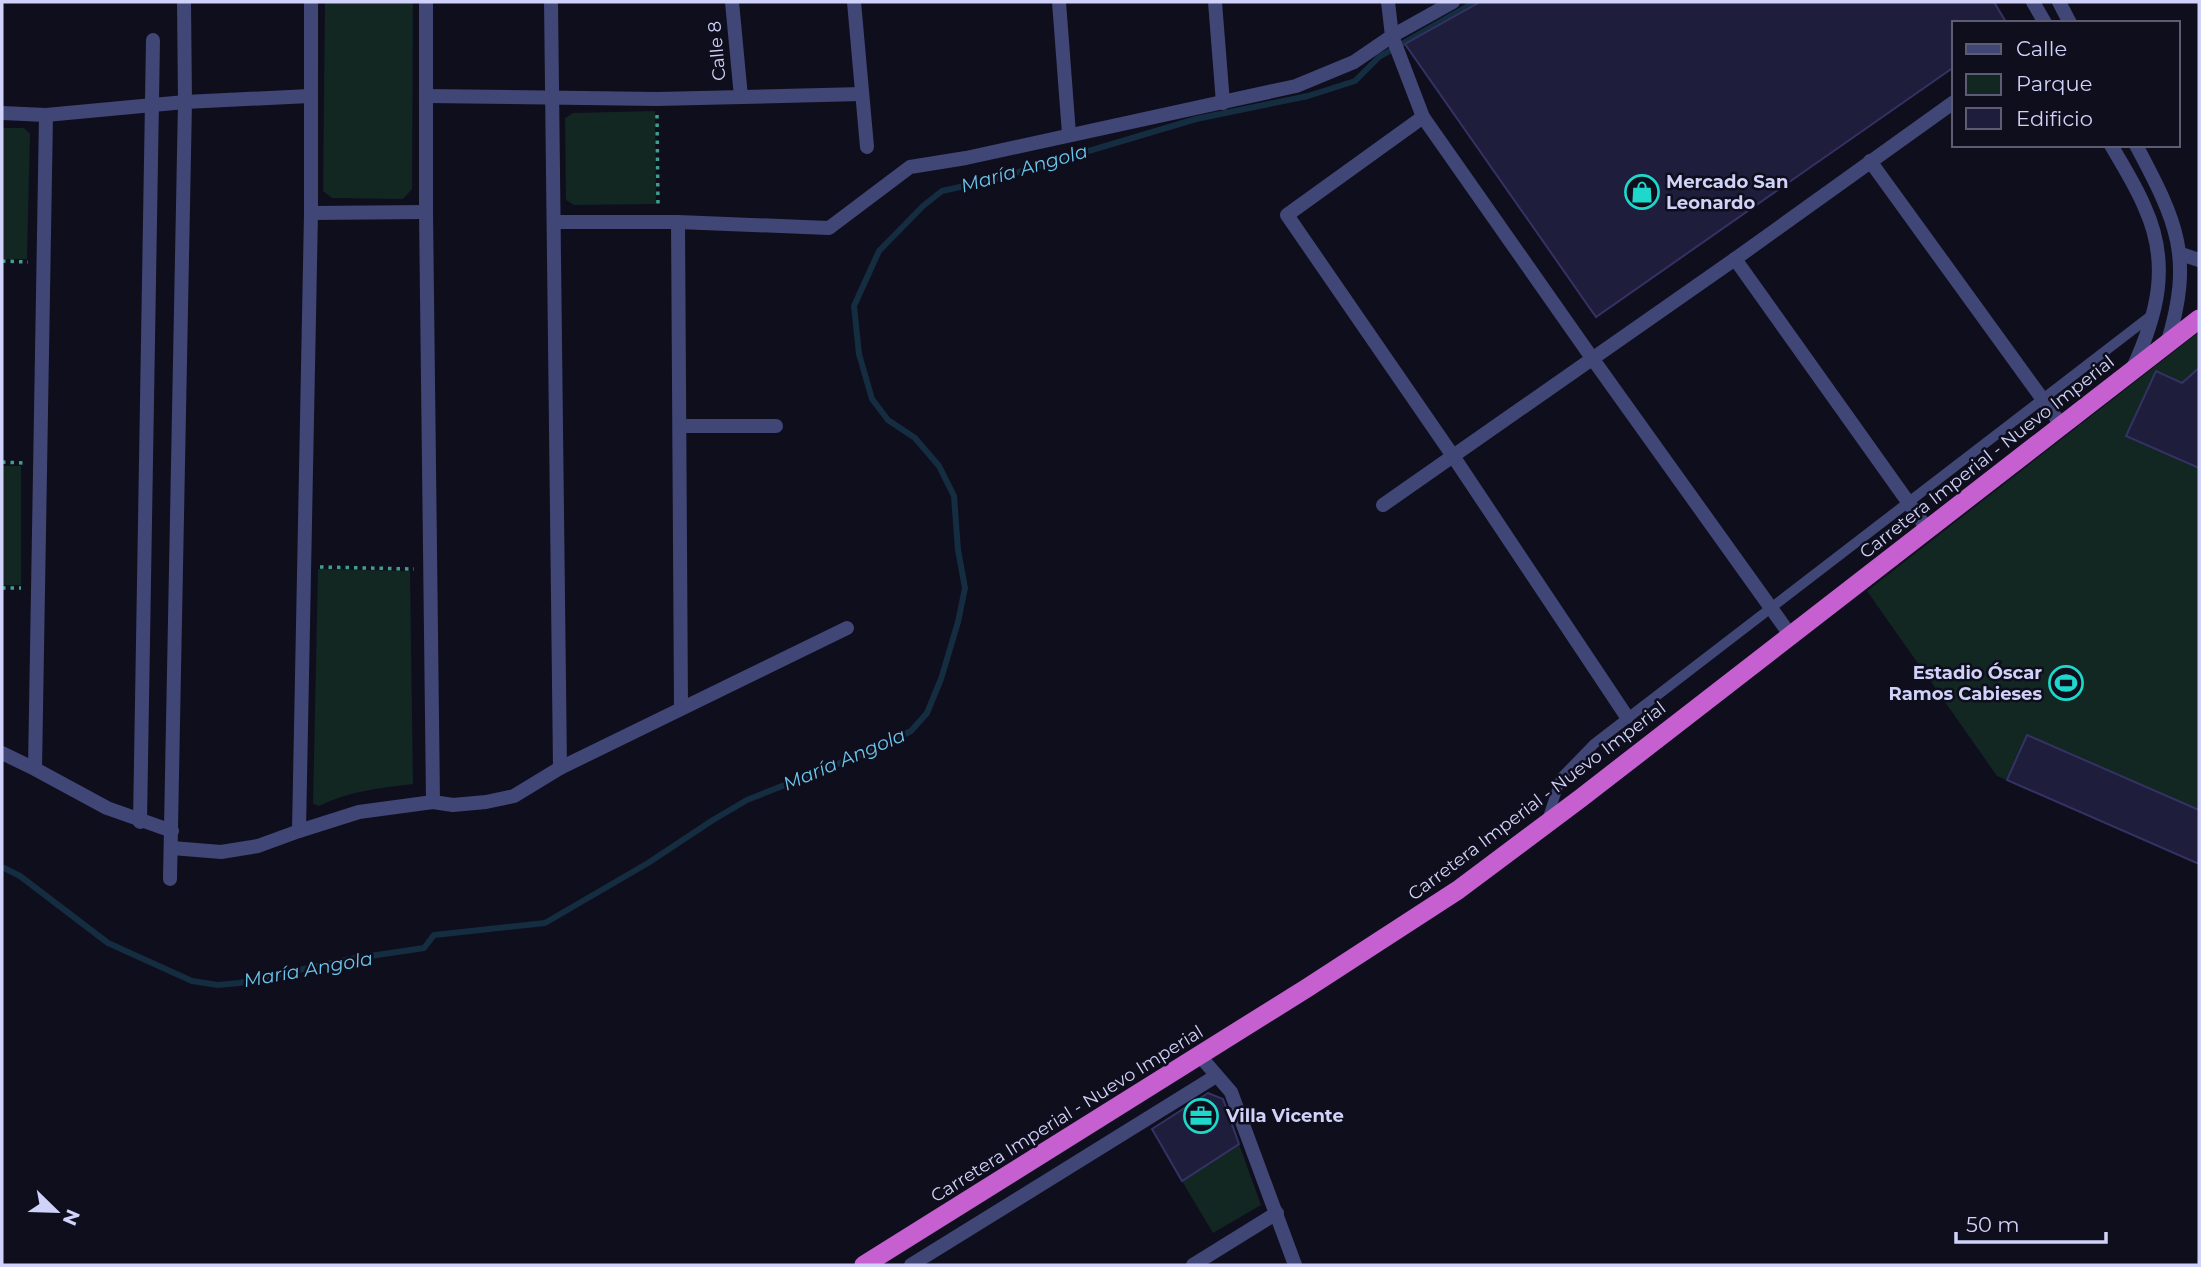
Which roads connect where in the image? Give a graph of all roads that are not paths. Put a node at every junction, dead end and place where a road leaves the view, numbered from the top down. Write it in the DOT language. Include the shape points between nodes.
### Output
graph roads {
  1 [pos="184,2"];
  2 [pos="311,2"];
  3 [pos="426,2"];
  4 [pos="551,2"];
  5 [pos="732,2"];
  6 [pos="854,2"];
  7 [pos="1059,2"];
  8 [pos="1214,2"];
  9 [pos="1388,2"];
  10 [pos="1452,2"];
  11 [pos="2033,2"];
  12 [pos="2059,2"];
  13 [pos="2044,21"];
  14 [pos="2068,21"];
  15 [pos="1392,38"];
  16 [pos="153,40"];
  17 [pos="862,94"];
  18 [pos="310,96"];
  19 [pos="426,96"];
  20 [pos="552,97"];
  21 [pos="741,97"];
  22 [pos="185,102"];
  23 [pos="1223,103"];
  24 [pos="1952,103"];
  25 [pos="150,104"];
  26 [pos="2,113"];
  27 [pos="46,115"];
  28 [pos="1423,117"];
  29 [pos="1069,134"];
  30 [pos="867,147"];
  31 [pos="2112,147"];
  32 [pos="2137,147"];
  33 [pos="1870,161"];
  34 [pos="426,212"];
  35 [pos="311,213"];
  36 [pos="555,222"];
  37 [pos="678,222"];
  38 [pos="2180,254"];
  39 [pos="1735,259"];
  40 [pos="2199,260"];
  41 [pos="2155,313"];
  42 [pos="2199,319"];
  43 [pos="2167,345"];
  44 [pos="1592,358"];
  45 [pos="2130,373"];
  46 [pos="2043,399"];
  47 [pos="680,426"];
  48 [pos="776,426"];
  49 [pos="2062,426"];
  50 [pos="1453,456"];
  51 [pos="1908,503"];
  52 [pos="1383,505"];
  53 [pos="1928,530"];
  54 [pos="1771,607"];
  55 [pos="847,628"];
  56 [pos="1791,636"];
  57 [pos="681,708"];
  58 [pos="1627,717"];
  59 [pos="2,753"];
  60 [pos="560,768"];
  61 [pos="35,769"];
  62 [pos="433,802"];
  63 [pos="140,822"];
  64 [pos="1546,825"];
  65 [pos="172,831"];
  66 [pos="299,831"];
  67 [pos="172,848"];
  68 [pos="170,879"];
  69 [pos="1199,1055"];
  70 [pos="1216,1076"];
  71 [pos="1277,1213"];
  72 [pos="864,1265"];
  73 [pos="911,1265"];
  74 [pos="1193,1265"];
  75 [pos="1295,1265"];
  1 -- 22 [label="street"];
  2 -- 18 [label="street"];
  3 -- 19 [label="street"];
  4 -- 20 [label="street"];
  5 -- 21 [label="street, Calle 8"];
  6 -- 17 [label="street"];
  7 -- 29 [label="street"];
  8 -- 23 [label="street"];
  9 -- 15 [label="street"];
  10 -- 15 [label="street"];
  11 -- 13 [label="street"];
  12 -- 14 [label="street"];
  15 -- 23 [label="street" via="1354,62 1296,86"];
  15 -- 28 [label="street"];
  16 -- 25 [label="street"];
  17 -- 21 [label="street"];
  17 -- 30 [label="street"];
  18 -- 22 [label="street"];
  18 -- 35 [label="street"];
  19 -- 20 [label="street"];
  19 -- 34 [label="street"];
  20 -- 21 [label="street"];
  20 -- 36 [label="street"];
  22 -- 25 [label="street"];
  22 -- 65 [label="street"];
  23 -- 29 [label="street"];
  24 -- 33 [label="street"];
  25 -- 27 [label="street"];
  25 -- 63 [label="street"];
  26 -- 27 [label="street"];
  27 -- 61 [label="street"];
  28 -- 44 [label="street"];
  28 -- 50 [label="street" via="1287,215"];
  29 -- 37 [label="street" via="966,159 910,167 829,228"];
  31 -- 41 [label="street" via="2154,232 2159,261"];
  32 -- 38 [label="street" via="2164,197"];
  33 -- 39 [label="street"];
  33 -- 46 [label="street"];
  34 -- 35 [label="street"];
  34 -- 62 [label="street"];
  35 -- 66 [label="street"];
  36 -- 37 [label="street"];
  36 -- 60 [label="street"];
  37 -- 47 [label="street"];
  38 -- 40 [label="street"];
  38 -- 43 [label="street" via="2177,307"];
  39 -- 44 [label="street"];
  39 -- 51 [label="street"];
  41 -- 45 [label="street"];
  41 -- 46 [label="lane"];
  42 -- 43 [label="highway, Carretera Imperial - Nuevo Imperial"];
  43 -- 45 [label="highway, Carretera Imperial - Nuevo Imperial"];
  44 -- 50 [label="street"];
  44 -- 54 [label="street"];
  45 -- 49 [label="highway, Carretera Imperial - Nuevo Imperial"];
  46 -- 49 [label="street"];
  46 -- 51 [label="lane"];
  47 -- 48 [label="street"];
  47 -- 57 [label="street"];
  49 -- 53 [label="highway, Carretera Imperial - Nuevo Imperial"];
  50 -- 52 [label="street"];
  50 -- 58 [label="street"];
  51 -- 53 [label="street"];
  51 -- 54 [label="lane"];
  53 -- 56 [label="highway, Carretera Imperial - Nuevo Imperial"];
  54 -- 56 [label="street"];
  54 -- 58 [label="lane"];
  55 -- 57 [label="street"];
  56 -- 64 [label="highway, Carretera Imperial - Nuevo Imperial"];
  57 -- 60 [label="street"];
  58 -- 64 [label="lane" via="1561,778"];
  59 -- 61 [label="street"];
  60 -- 62 [label="street" via="514,796 453,805"];
  61 -- 63 [label="street"];
  62 -- 66 [label="street" via="359,812"];
  63 -- 65 [label="street"];
  64 -- 69 [label="highway, Carretera Imperial - Nuevo Imperial" via="1400,928"];
  65 -- 67 [label="street"];
  66 -- 67 [label="street" via="258,846 220,852"];
  67 -- 68 [label="street"];
  69 -- 70 [label="street"];
  69 -- 72 [label="highway, Carretera Imperial - Nuevo Imperial"];
  70 -- 71 [label="street" via="1231,1092"];
  70 -- 73 [label="street"];
  71 -- 74 [label="street"];
  71 -- 75 [label="street"];
}
